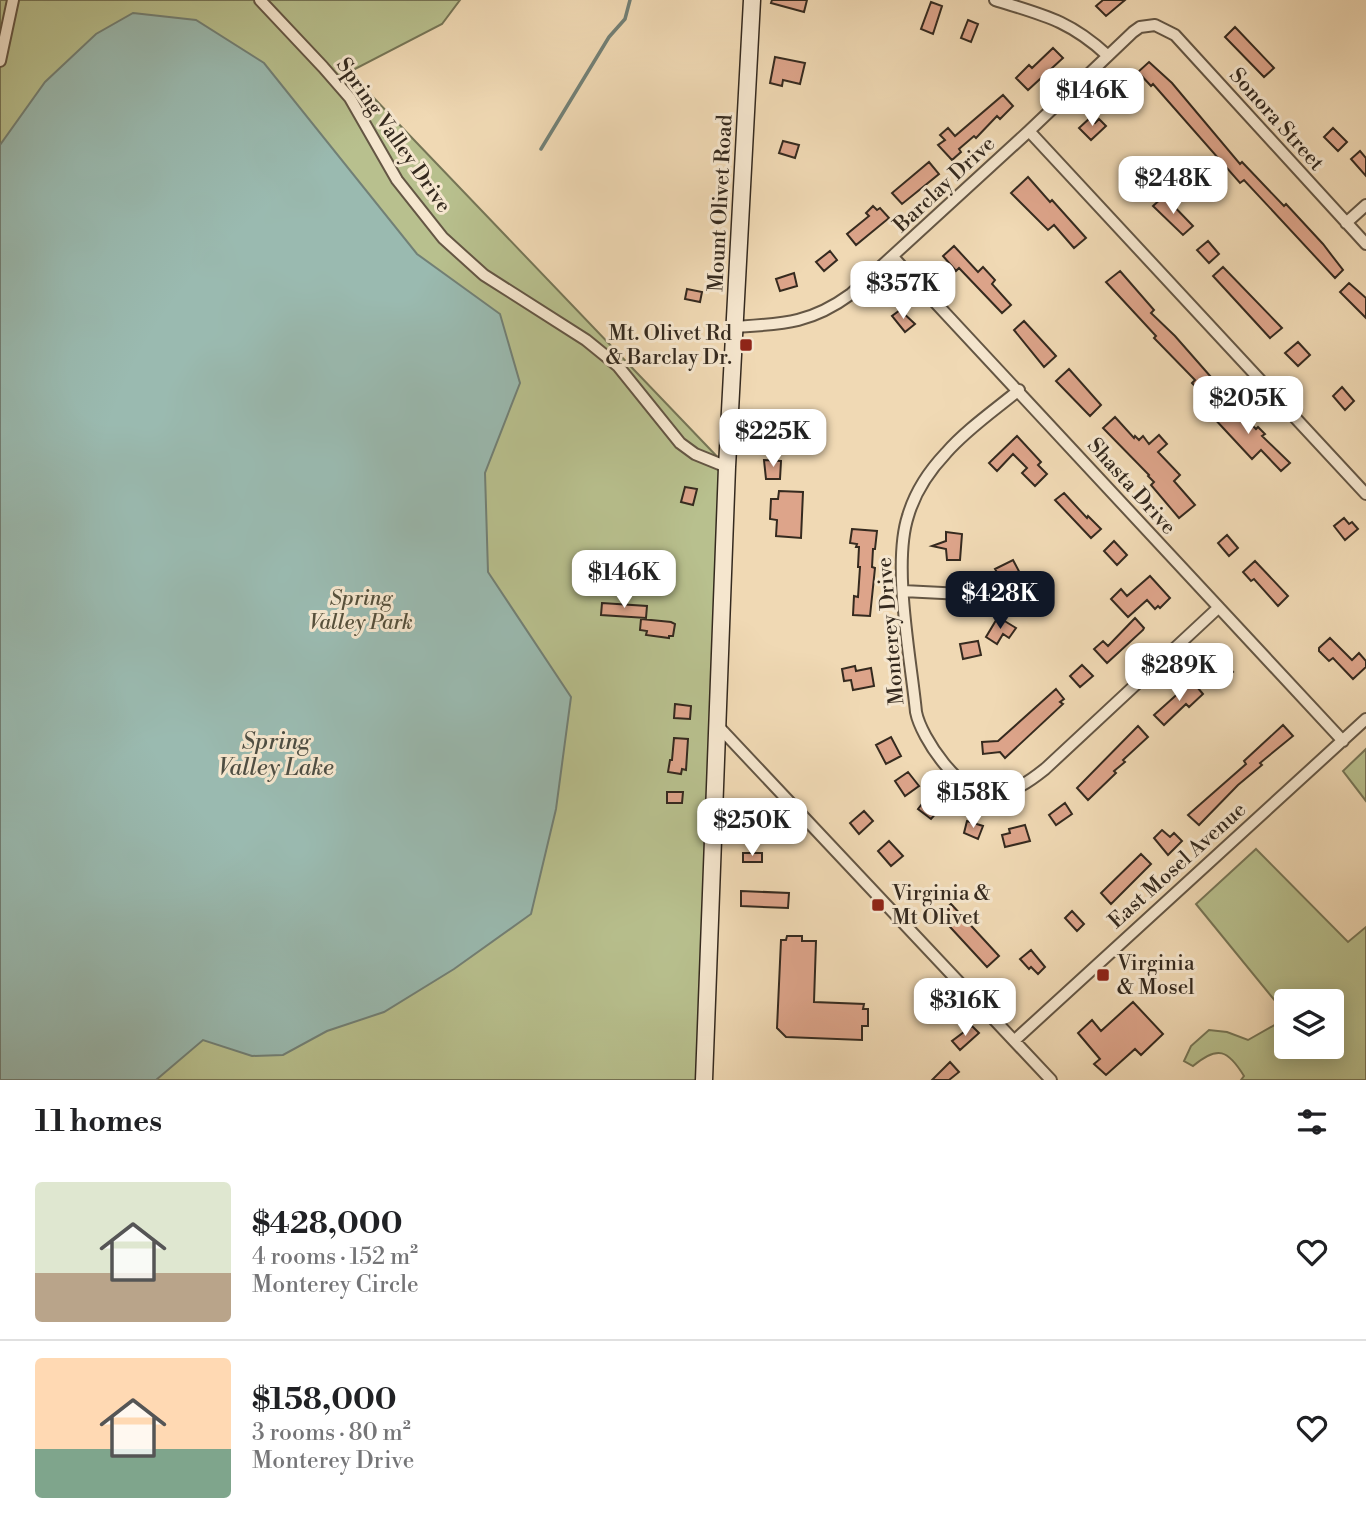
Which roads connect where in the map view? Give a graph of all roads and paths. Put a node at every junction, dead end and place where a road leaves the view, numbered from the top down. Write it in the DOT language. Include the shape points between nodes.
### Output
graph roads {
  1 [pos="13,0"];
  2 [pos="260,0"];
  3 [pos="752,0"];
  4 [pos="995,0"];
  5 [pos="1156,25"];
  6 [pos="1107,55"];
  7 [pos="0,61"];
  8 [pos="1029,131"];
  9 [pos="1366,205"];
  10 [pos="1346,223"];
  11 [pos="1366,244"];
  12 [pos="893,257"];
  13 [pos="734,327"];
  14 [pos="1018,390"];
  15 [pos="727,467"];
  16 [pos="1366,494"];
  17 [pos="903,591"];
  18 [pos="982,595"];
  19 [pos="1218,608"];
  20 [pos="1366,719"];
  21 [pos="718,726"];
  22 [pos="1343,741"];
  23 [pos="1015,1040"];
  24 [pos="704,1080"];
  25 [pos="1051,1080"];
  1 -- 7 [label="street"];
  2 -- 15 [label="street, Spring Valley Drive" via="350,98 397,180 443,238 484,275 586,340 618,366 680,443"];
  3 -- 13 [label="street, Mount Olivet Road"];
  4 -- 6 [label="street" via="1057,19"];
  5 -- 6 [label="street, Barclay Drive" via="1140,27"];
  5 -- 10 [label="street, Sonora Street" via="1175,36"];
  6 -- 8 [label="street, Barclay Drive"];
  8 -- 12 [label="street, Barclay Drive"];
  8 -- 16 [label="street"];
  9 -- 10 [label="street"];
  10 -- 11 [label="street, Sonora Street"];
  12 -- 13 [label="street, Barclay Drive" via="851,294 807,319"];
  12 -- 14 [label="street, Shasta Drive"];
  13 -- 15 [label="street, Mount Olivet Road"];
  14 -- 17 [label="street, Monterey Drive" via="947,451 915,496 902,544"];
  14 -- 19 [label="street, Shasta Drive"];
  15 -- 21 [label="street, Mount Olivet Road"];
  17 -- 18 [label="street"];
  17 -- 19 [label="street, Monterey Drive" via="918,723 948,768 967,785 991,795 1013,790 1045,769"];
  19 -- 22 [label="street, Shasta Drive"];
  20 -- 22 [label="street, East Mosel Avenue"];
  21 -- 23 [label="street"];
  21 -- 24 [label="street, Mount Olivet Road"];
  22 -- 23 [label="street, East Mosel Avenue"];
  23 -- 25 [label="street"];
}
